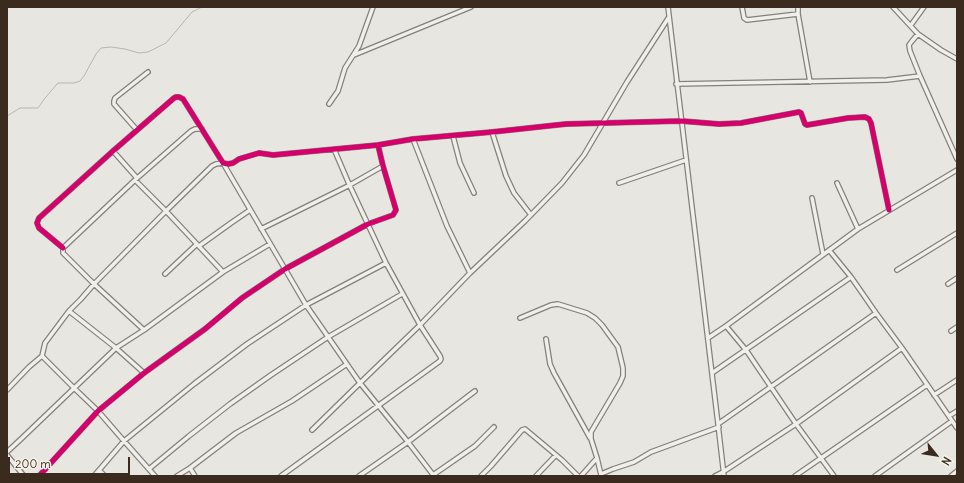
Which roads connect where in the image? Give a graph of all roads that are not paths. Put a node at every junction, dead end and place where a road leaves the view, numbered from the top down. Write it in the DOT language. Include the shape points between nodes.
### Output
graph roads {
  1 [pos="373,7"];
  2 [pos="471,7"];
  3 [pos="668,7"];
  4 [pos="742,7"];
  5 [pos="798,7"];
  6 [pos="893,7"];
  7 [pos="924,7"];
  8 [pos="798,14"];
  9 [pos="669,17"];
  10 [pos="911,25"];
  11 [pos="918,34"];
  12 [pos="354,55"];
  13 [pos="957,59"];
  14 [pos="148,72"];
  15 [pos="920,76"];
  16 [pos="810,82"];
  17 [pos="676,84"];
  18 [pos="329,104"];
  19 [pos="681,121"];
  20 [pos="602,124"];
  21 [pos="202,129"];
  22 [pos="137,130"];
  23 [pos="492,132"];
  24 [pos="453,136"];
  25 [pos="413,139"];
  26 [pos="378,145"];
  27 [pos="334,149"];
  28 [pos="113,151"];
  29 [pos="686,160"];
  30 [pos="957,160"];
  31 [pos="223,163"];
  32 [pos="383,166"];
  33 [pos="957,170"];
  34 [pos="136,179"];
  35 [pos="619,183"];
  36 [pos="837,183"];
  37 [pos="350,184"];
  38 [pos="474,192"];
  39 [pos="812,198"];
  40 [pos="250,210"];
  41 [pos="889,210"];
  42 [pos="166,211"];
  43 [pos="531,215"];
  44 [pos="368,224"];
  45 [pos="262,229"];
  46 [pos="858,229"];
  47 [pos="957,233"];
  48 [pos="270,244"];
  49 [pos="198,245"];
  50 [pos="63,248"];
  51 [pos="829,250"];
  52 [pos="823,254"];
  53 [pos="386,263"];
  54 [pos="285,269"];
  55 [pos="897,270"];
  56 [pos="223,272"];
  57 [pos="166,274"];
  58 [pos="470,274"];
  59 [pos="851,277"];
  60 [pos="957,278"];
  61 [pos="94,284"];
  62 [pos="948,284"];
  63 [pos="402,294"];
  64 [pos="306,305"];
  65 [pos="69,311"];
  66 [pos="876,313"];
  67 [pos="520,318"];
  68 [pos="420,325"];
  69 [pos="726,326"];
  70 [pos="957,327"];
  71 [pos="144,330"];
  72 [pos="951,331"];
  73 [pos="328,337"];
  74 [pos="708,338"];
  75 [pos="546,339"];
  76 [pos="116,348"];
  77 [pos="902,348"];
  78 [pos="746,350"];
  79 [pos="42,356"];
  80 [pos="347,364"];
  81 [pos="144,372"];
  82 [pos="712,373"];
  83 [pos="957,380"];
  84 [pos="360,382"];
  85 [pos="927,385"];
  86 [pos="771,386"];
  87 [pos="74,388"];
  88 [pos="7,390"];
  89 [pos="475,391"];
  90 [pos="934,395"];
  91 [pos="378,406"];
  92 [pos="98,411"];
  93 [pos="957,411"];
  94 [pos="949,416"];
  95 [pos="952,421"];
  96 [pos="796,424"];
  97 [pos="718,426"];
  98 [pos="494,427"];
  99 [pos="957,428"];
  100 [pos="312,430"];
  101 [pos="591,439"];
  102 [pos="124,442"];
  103 [pos="408,442"];
  104 [pos="7,452"];
  105 [pos="7,455"];
  106 [pos="556,455"];
  107 [pos="597,458"];
  108 [pos="822,458"];
  109 [pos="190,468"];
  110 [pos="99,470"];
  111 [pos="149,470"];
  112 [pos="957,472"];
  113 [pos="723,474"];
  114 [pos="601,475"];
  115 [pos="24,476"];
  116 [pos="38,476"];
  117 [pos="94,476"];
  118 [pos="105,476"];
  119 [pos="155,476"];
  120 [pos="177,476"];
  121 [pos="195,476"];
  122 [pos="281,476"];
  123 [pos="359,476"];
  124 [pos="433,476"];
  125 [pos="481,476"];
  126 [pos="536,476"];
  127 [pos="579,476"];
  128 [pos="715,476"];
  129 [pos="795,476"];
  130 [pos="834,476"];
  131 [pos="875,476"];
  132 [pos="951,476"];
  1 -- 12 [label="street"];
  2 -- 12 [label="street"];
  3 -- 9 [label="street"];
  4 -- 8 [label="street" via="744,18 747,20"];
  5 -- 8 [label="street"];
  6 -- 10 [label="street"];
  7 -- 10 [label="street"];
  8 -- 16 [label="street"];
  9 -- 17 [label="street"];
  9 -- 20 [label="street"];
  10 -- 11 [label="street"];
  11 -- 13 [label="street"];
  11 -- 15 [label="street" via="909,45"];
  12 -- 18 [label="street" via="345,68 338,91"];
  14 -- 22 [label="street" via="114,101"];
  15 -- 16 [label="street" via="887,80"];
  15 -- 30 [label="street"];
  16 -- 17 [label="street"];
  17 -- 19 [label="street"];
  19 -- 20 [label="street"];
  19 -- 29 [label="street"];
  19 -- 41 [label="street" via="741,124 799,112 806,125 848,118 868,118"];
  20 -- 23 [label="street" via="566,124"];
  20 -- 43 [label="street" via="574,169"];
  21 -- 22 [label="street" via="179,97 174,98"];
  21 -- 31 [label="street"];
  21 -- 34 [label="street" via="192,131"];
  22 -- 28 [label="street"];
  23 -- 24 [label="street"];
  23 -- 43 [label="street" via="506,176 517,197"];
  24 -- 25 [label="street"];
  24 -- 38 [label="street" via="460,163"];
  25 -- 26 [label="street"];
  25 -- 58 [label="street" via="447,226"];
  26 -- 27 [label="street"];
  26 -- 32 [label="street"];
  27 -- 31 [label="street" via="274,155 259,153 231,164"];
  27 -- 37 [label="street"];
  28 -- 34 [label="street"];
  28 -- 50 [label="street" via="39,218 37,226"];
  29 -- 35 [label="street"];
  29 -- 74 [label="street"];
  31 -- 40 [label="street"];
  31 -- 42 [label="street" via="212,166"];
  32 -- 37 [label="street"];
  32 -- 44 [label="street" via="396,210 394,214"];
  33 -- 41 [label="street"];
  34 -- 42 [label="street"];
  34 -- 50 [label="street"];
  36 -- 46 [label="street"];
  37 -- 44 [label="street"];
  37 -- 45 [label="street"];
  39 -- 52 [label="street"];
  40 -- 45 [label="street"];
  40 -- 49 [label="street"];
  41 -- 46 [label="street"];
  42 -- 49 [label="street"];
  42 -- 61 [label="street"];
  43 -- 58 [label="street"];
  44 -- 53 [label="street"];
  44 -- 54 [label="street"];
  45 -- 48 [label="street"];
  46 -- 51 [label="street"];
  47 -- 55 [label="street"];
  48 -- 54 [label="street"];
  48 -- 56 [label="street"];
  49 -- 56 [label="street"];
  49 -- 57 [label="street"];
  50 -- 61 [label="street" via="63,253"];
  51 -- 52 [label="street"];
  51 -- 59 [label="street"];
  52 -- 69 [label="street"];
  53 -- 63 [label="street"];
  53 -- 64 [label="street"];
  54 -- 64 [label="street"];
  54 -- 81 [label="street"];
  56 -- 71 [label="street"];
  58 -- 68 [label="street"];
  59 -- 66 [label="street"];
  59 -- 78 [label="street"];
  60 -- 62 [label="street"];
  61 -- 65 [label="street"];
  61 -- 71 [label="street"];
  63 -- 68 [label="street"];
  63 -- 73 [label="street"];
  64 -- 73 [label="street"];
  64 -- 102 [label="street" via="194,384"];
  65 -- 76 [label="street"];
  65 -- 79 [label="street" via="44,342"];
  66 -- 77 [label="street"];
  66 -- 86 [label="street"];
  67 -- 101 [label="street" via="558,304 595,318 618,347 623,376 592,430"];
  68 -- 84 [label="street"];
  68 -- 91 [label="street" via="441,359"];
  69 -- 74 [label="street"];
  69 -- 78 [label="street"];
  70 -- 72 [label="street"];
  71 -- 76 [label="street"];
  73 -- 80 [label="street"];
  73 -- 111 [label="street" via="230,404"];
  74 -- 82 [label="street"];
  75 -- 101 [label="street" via="554,373"];
  76 -- 81 [label="street"];
  76 -- 87 [label="street"];
  77 -- 85 [label="street"];
  77 -- 96 [label="street"];
  78 -- 82 [label="street"];
  78 -- 86 [label="street"];
  79 -- 87 [label="street"];
  79 -- 88 [label="street"];
  80 -- 84 [label="street"];
  80 -- 109 [label="street" via="292,401 236,433"];
  81 -- 92 [label="street"];
  82 -- 97 [label="street"];
  83 -- 90 [label="street"];
  84 -- 91 [label="street"];
  84 -- 100 [label="street"];
  85 -- 90 [label="street"];
  85 -- 108 [label="street"];
  86 -- 96 [label="street"];
  86 -- 97 [label="street"];
  87 -- 92 [label="street"];
  87 -- 104 [label="street"];
  89 -- 103 [label="street"];
  90 -- 94 [label="street"];
  91 -- 103 [label="street"];
  91 -- 122 [label="street"];
  92 -- 102 [label="street"];
  92 -- 116 [label="street"];
  93 -- 94 [label="street"];
  94 -- 95 [label="street"];
  95 -- 99 [label="street"];
  95 -- 131 [label="street"];
  96 -- 108 [label="street"];
  96 -- 113 [label="street"];
  97 -- 113 [label="street"];
  97 -- 114 [label="street"];
  98 -- 124 [label="street" via="474,446"];
  101 -- 107 [label="street"];
  102 -- 110 [label="street"];
  102 -- 111 [label="street"];
  103 -- 123 [label="street"];
  103 -- 124 [label="street"];
  105 -- 115 [label="street"];
  106 -- 125 [label="street" via="523,429"];
  106 -- 126 [label="street"];
  106 -- 127 [label="street"];
  107 -- 114 [label="street"];
  107 -- 127 [label="street"];
  108 -- 129 [label="street"];
  108 -- 130 [label="street"];
  109 -- 120 [label="street"];
  109 -- 121 [label="street"];
  110 -- 117 [label="street"];
  110 -- 118 [label="street"];
  111 -- 119 [label="street"];
  112 -- 132 [label="street"];
  113 -- 128 [label="street"];
}
